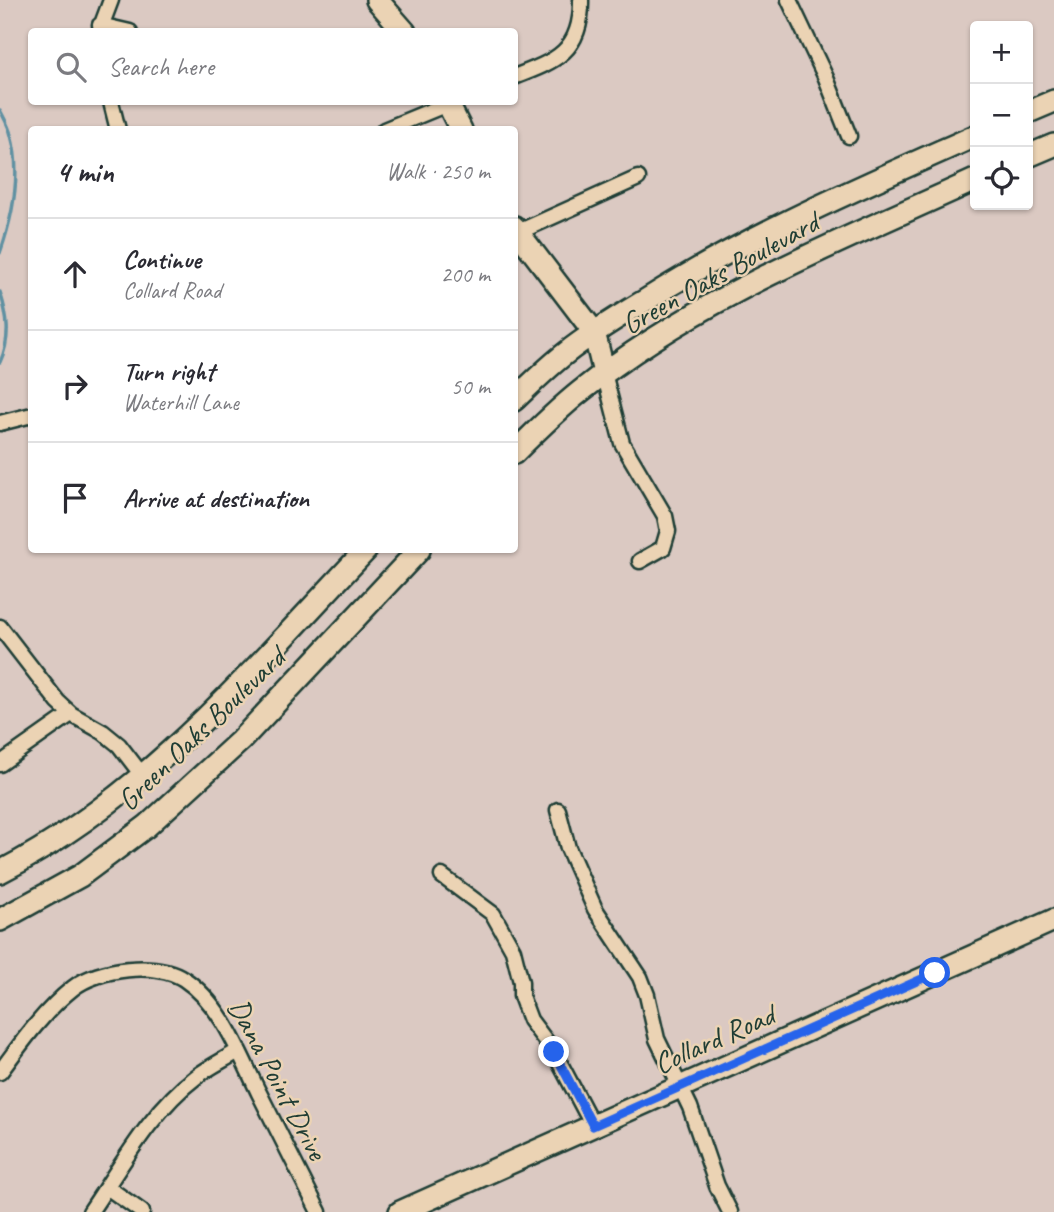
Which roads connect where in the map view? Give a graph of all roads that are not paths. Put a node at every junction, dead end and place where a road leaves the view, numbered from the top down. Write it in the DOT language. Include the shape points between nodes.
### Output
graph roads {
  1 [pos="111,0"];
  2 [pos="377,0"];
  3 [pos="581,0"];
  4 [pos="789,0"];
  5 [pos="100,28"];
  6 [pos="402,28"];
  7 [pos="518,75"];
  8 [pos="1054,101"];
  9 [pos="112,105"];
  10 [pos="442,105"];
  11 [pos="450,105"];
  12 [pos="1033,110"];
  13 [pos="117,126"];
  14 [pos="393,126"];
  15 [pos="459,126"];
  16 [pos="849,136"];
  17 [pos="970,138"];
  18 [pos="1054,145"];
  19 [pos="1033,154"];
  20 [pos="638,178"];
  21 [pos="970,182"];
  22 [pos="518,230"];
  23 [pos="518,234"];
  24 [pos="594,332"];
  25 [pos="604,373"];
  26 [pos="518,396"];
  27 [pos="28,416"];
  28 [pos="0,423"];
  29 [pos="518,449"];
  30 [pos="363,553"];
  31 [pos="416,553"];
  32 [pos="640,561"];
  33 [pos="0,627"];
  34 [pos="237,687"];
  35 [pos="71,714"];
  36 [pos="262,715"];
  37 [pos="0,764"];
  38 [pos="142,775"];
  39 [pos="558,810"];
  40 [pos="0,872"];
  41 [pos="442,876"];
  42 [pos="0,920"];
  43 [pos="1054,920"];
  44 [pos="238,1051"];
  45 [pos="5,1056"];
  46 [pos="0,1072"];
  47 [pos="680,1087"];
  48 [pos="593,1126"];
  49 [pos="107,1187"];
  50 [pos="90,1212"];
  51 [pos="142,1212"];
  52 [pos="320,1212"];
  53 [pos="400,1212"];
  54 [pos="730,1212"];
  1 -- 5 [label="street"];
  2 -- 6 [label="main road"];
  3 -- 7 [label="street" via="582,18 566,51 551,63"];
  4 -- 16 [label="street"];
  8 -- 12 [label="main road"];
  9 -- 13 [label="street"];
  10 -- 14 [label="street"];
  11 -- 15 [label="main road"];
  17 -- 24 [label="main road" via="730,249"];
  18 -- 19 [label="main road"];
  20 -- 22 [label="street"];
  21 -- 25 [label="main road, Green Oaks Boulevard" via="713,303"];
  23 -- 24 [label="main road"];
  24 -- 25 [label="main road"];
  24 -- 26 [label="main road"];
  25 -- 29 [label="main road, Green Oaks Boulevard"];
  25 -- 32 [label="street" via="622,443 665,516 668,531 663,548"];
  27 -- 28 [label="street"];
  30 -- 34 [label="main road"];
  31 -- 36 [label="main road, Green Oaks Boulevard"];
  33 -- 35 [label="street"];
  34 -- 36 [label="main road"];
  34 -- 38 [label="main road"];
  35 -- 37 [label="street"];
  35 -- 38 [label="street" via="119,745"];
  36 -- 42 [label="main road, Green Oaks Boulevard" via="147,826 80,877"];
  38 -- 40 [label="main road" via="104,806"];
  39 -- 47 [label="street" via="568,848 595,909 640,977 657,1039"];
  41 -- 48 [label="street" via="493,914 513,950 530,1020 559,1061"];
  43 -- 47 [label="main road, Collard Road"];
  44 -- 45 [label="street, Dana Point Drive" via="217,1012 184,978 129,969 113,970 75,986"];
  44 -- 49 [label="street" via="172,1098"];
  44 -- 52 [label="street, Dana Point Drive"];
  45 -- 46 [label="street, Dana Point Drive"];
  47 -- 48 [label="main road, Collard Road"];
  47 -- 54 [label="street"];
  48 -- 53 [label="main road, Collard Road"];
  49 -- 50 [label="street"];
  49 -- 51 [label="street"];
}
